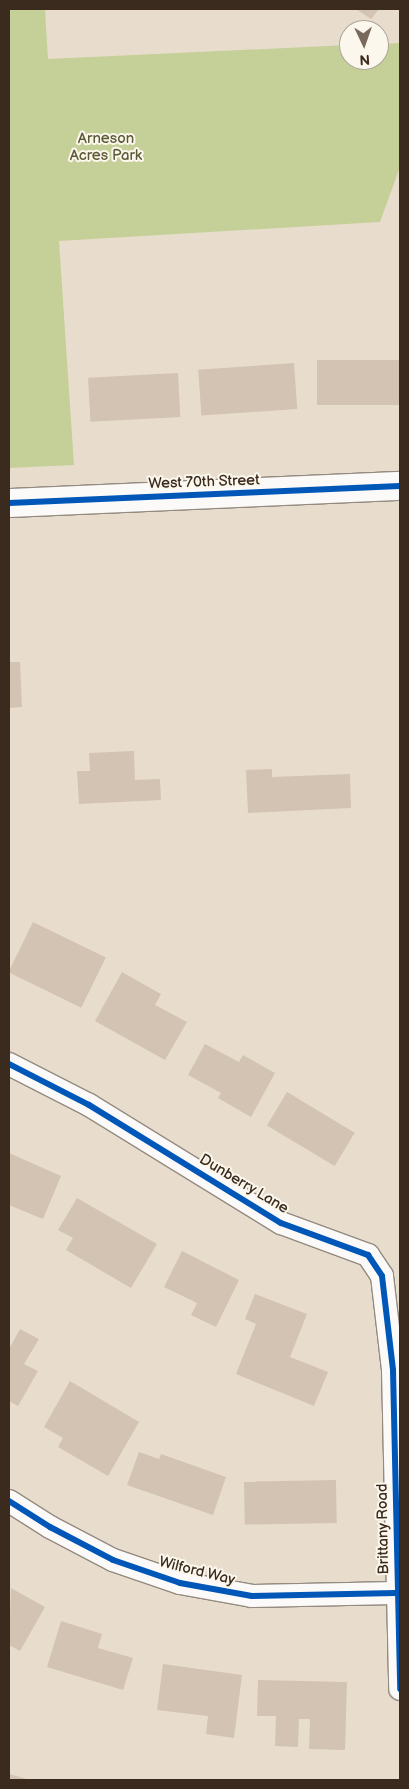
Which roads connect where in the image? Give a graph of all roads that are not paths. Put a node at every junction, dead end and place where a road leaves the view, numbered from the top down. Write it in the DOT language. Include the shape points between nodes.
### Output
graph roads {
  1 [pos="400,486"];
  2 [pos="9,503"];
  3 [pos="9,1064"];
  4 [pos="397,1370"];
  5 [pos="9,1501"];
  6 [pos="396,1593"];
  7 [pos="400,1689"];
  1 -- 2 [label="street, West 70th Street"];
  3 -- 4 [label="street, Dunberry Lane" via="89,1105 281,1223 368,1255 382,1276"];
  4 -- 6 [label="street, Brittany Road"];
  5 -- 6 [label="street, Wilford Way" via="113,1560 180,1583 252,1596"];
  6 -- 7 [label="street, Brittany Road"];
}
